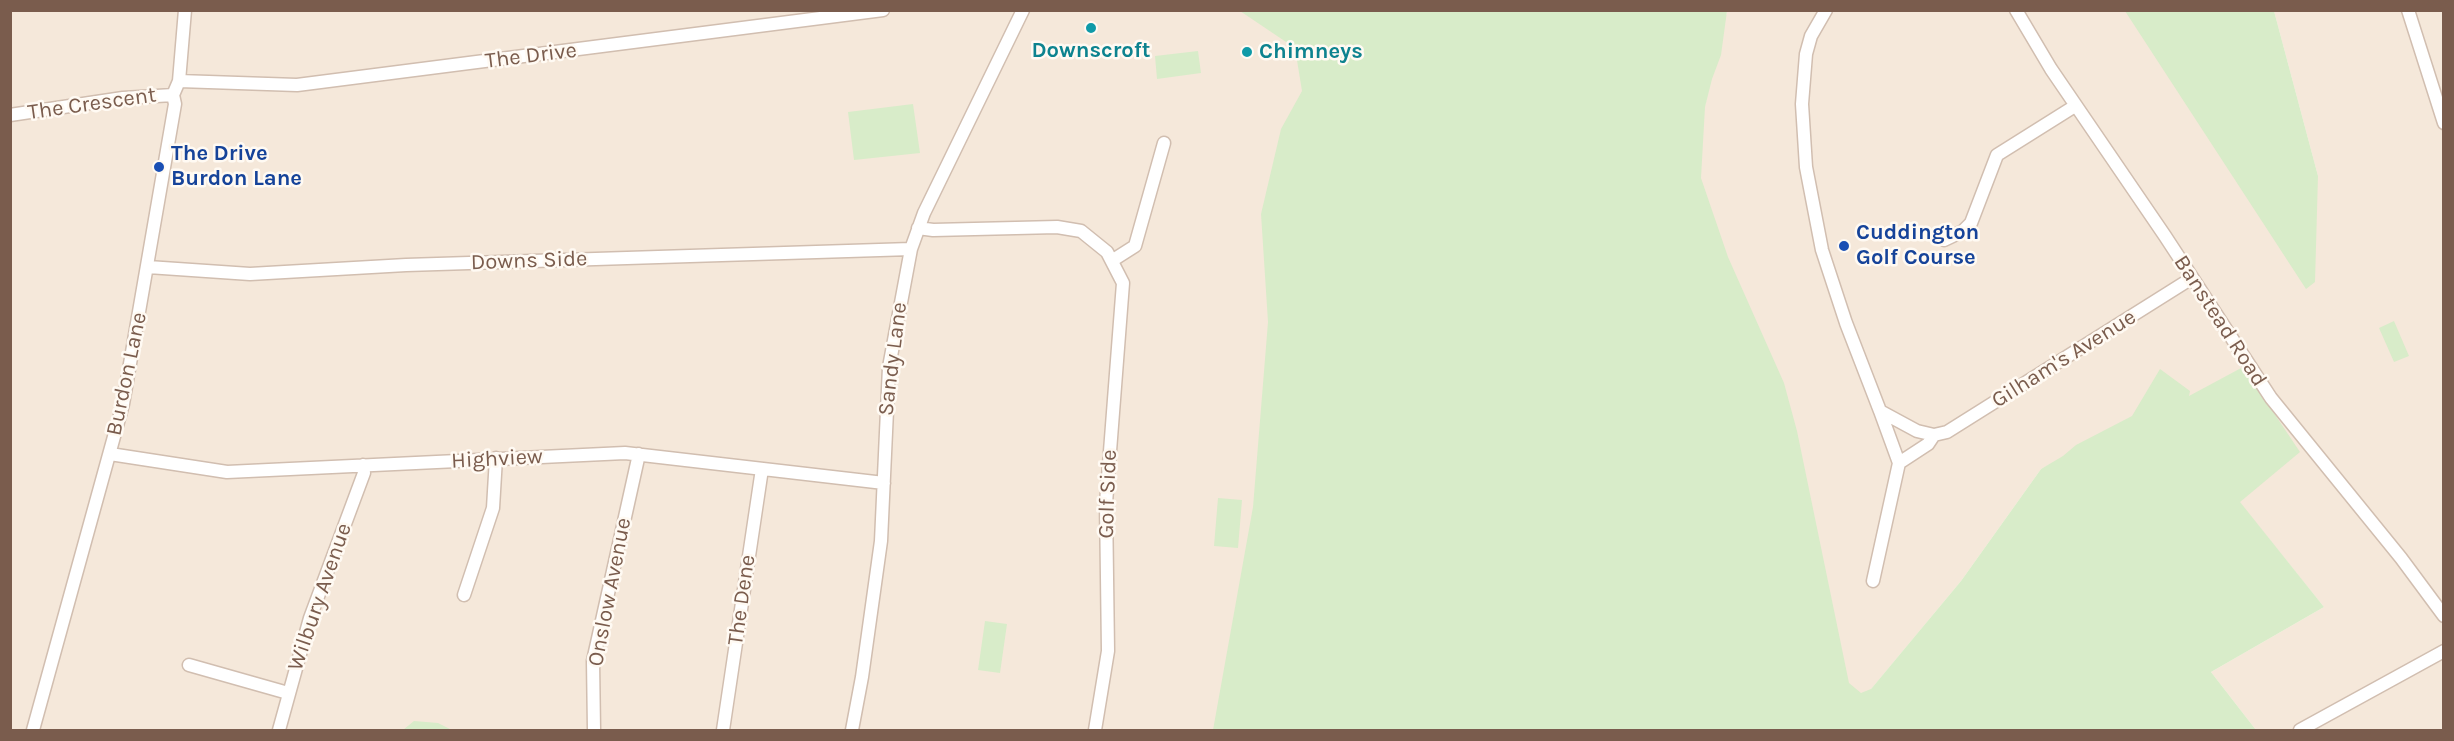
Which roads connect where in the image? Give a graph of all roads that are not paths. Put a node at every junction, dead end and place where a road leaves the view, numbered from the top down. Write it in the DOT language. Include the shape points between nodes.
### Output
graph roads {
  1 [pos="186,10"];
  2 [pos="883,10"];
  3 [pos="1023,10"];
  4 [pos="1826,10"];
  5 [pos="2016,10"];
  6 [pos="2408,10"];
  7 [pos="178,81"];
  8 [pos="173,95"];
  9 [pos="2075,106"];
  10 [pos="10,115"];
  11 [pos="2444,123"];
  12 [pos="1164,143"];
  13 [pos="918,228"];
  14 [pos="1944,240"];
  15 [pos="911,249"];
  16 [pos="1113,260"];
  17 [pos="148,267"];
  18 [pos="2192,278"];
  19 [pos="1880,411"];
  20 [pos="1935,435"];
  21 [pos="110,454"];
  22 [pos="639,454"];
  23 [pos="496,458"];
  24 [pos="1899,464"];
  25 [pos="363,465"];
  26 [pos="762,469"];
  27 [pos="884,483"];
  28 [pos="1873,581"];
  29 [pos="464,595"];
  30 [pos="2444,616"];
  31 [pos="2444,651"];
  32 [pos="189,664"];
  33 [pos="288,693"];
  34 [pos="33,730"];
  35 [pos="279,730"];
  36 [pos="594,730"];
  37 [pos="723,730"];
  38 [pos="852,730"];
  39 [pos="1095,730"];
  40 [pos="2300,730"];
  1 -- 7 [label="street, Burdon Lane"];
  2 -- 7 [label="street, The Drive" via="297,85"];
  3 -- 13 [label="street, Sandy Lane"];
  4 -- 19 [label="street" via="1806,54 1802,104 1806,166 1822,250"];
  5 -- 9 [label="street, Banstead Road"];
  6 -- 11 [label="street"];
  7 -- 8 [label="street, Burdon Lane"];
  8 -- 10 [label="street, The Crescent" via="123,98"];
  8 -- 17 [label="street, Burdon Lane" via="175,104"];
  9 -- 14 [label="street" via="1997,155 1971,223"];
  9 -- 18 [label="street, Banstead Road"];
  12 -- 16 [label="street" via="1135,246"];
  13 -- 15 [label="street, Sandy Lane"];
  13 -- 16 [label="street, Golf Side" via="1070,229 1096,241"];
  15 -- 17 [label="street, Downs Side" via="406,265 250,274"];
  15 -- 27 [label="street, Sandy Lane" via="889,367"];
  16 -- 39 [label="street, Golf Side" via="1123,283 1122,316 1106,502 1108,651"];
  17 -- 21 [label="street, Burdon Lane"];
  18 -- 20 [label="street, Gilham's Avenue" via="1947,432"];
  18 -- 30 [label="street, Banstead Road" via="2271,398"];
  19 -- 20 [label="street" via="1899,424"];
  19 -- 24 [label="street"];
  20 -- 24 [label="street, Gilham's Avenue"];
  21 -- 25 [label="street, Highview" via="214,472"];
  21 -- 34 [label="street, Burdon Lane"];
  22 -- 23 [label="street, Highview"];
  22 -- 26 [label="street, Highview"];
  22 -- 36 [label="street, Onslow Avenue" via="593,661"];
  23 -- 25 [label="street, Highview"];
  23 -- 29 [label="street" via="493,508"];
  24 -- 28 [label="street"];
  25 -- 33 [label="street, Wilbury Avenue" via="364,473 310,618"];
  26 -- 27 [label="street, Highview"];
  26 -- 37 [label="street, The Dene"];
  27 -- 38 [label="street, Sandy Lane" via="881,541"];
  31 -- 40 [label="street"];
  32 -- 33 [label="street"];
  33 -- 35 [label="street, Wilbury Avenue"];
}
